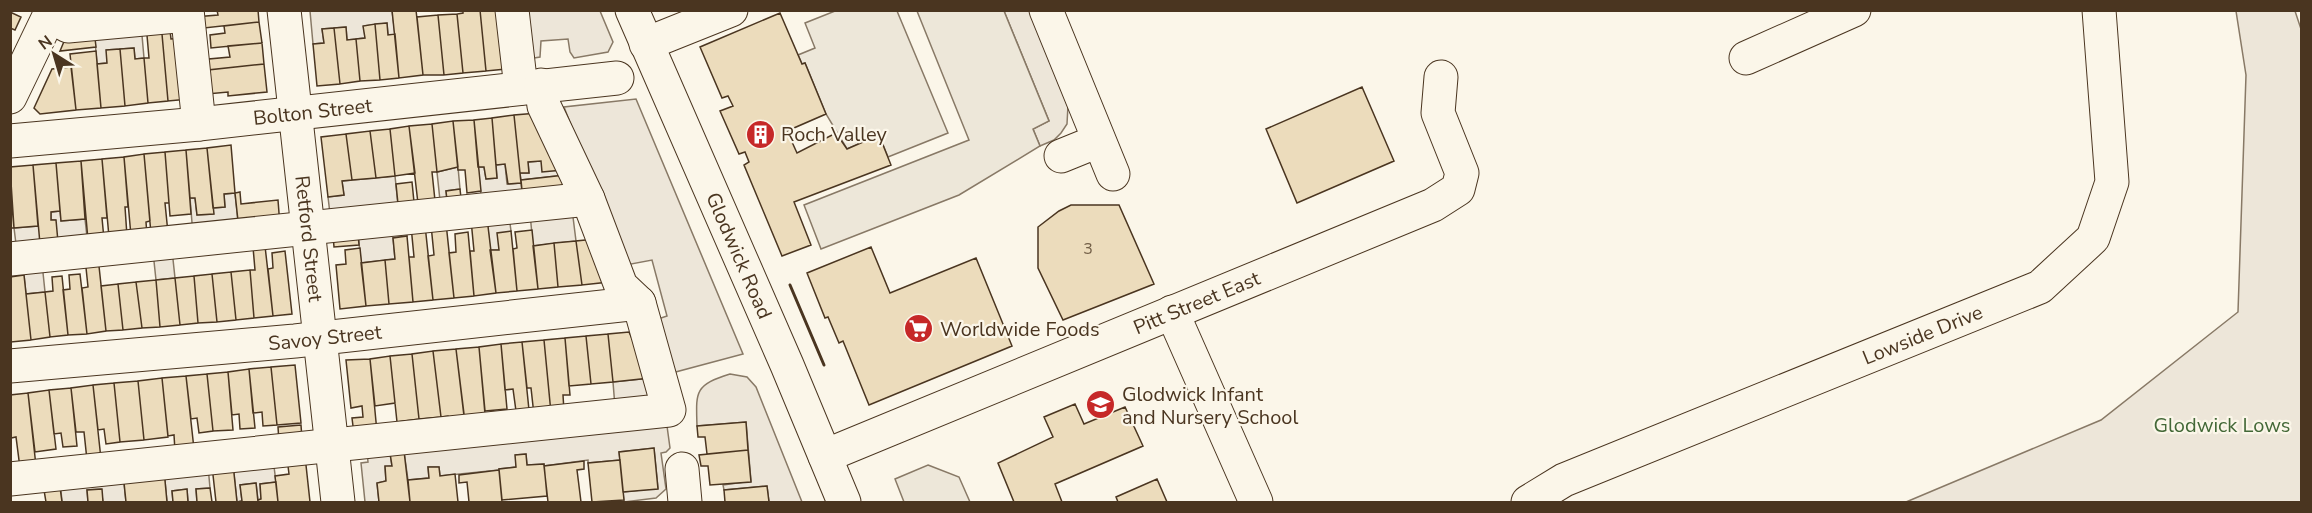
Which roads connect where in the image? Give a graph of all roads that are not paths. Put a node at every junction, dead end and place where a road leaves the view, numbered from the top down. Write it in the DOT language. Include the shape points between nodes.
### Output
graph roads {
  1 [pos="284,10"];
  2 [pos="512,10"];
  3 [pos="632,10"];
  4 [pos="732,10"];
  5 [pos="1046,10"];
  6 [pos="1854,10"];
  7 [pos="2099,10"];
  8 [pos="187,13"];
  9 [pos="51,14"];
  10 [pos="646,44"];
  11 [pos="1746,58"];
  12 [pos="616,78"];
  13 [pos="1441,78"];
  14 [pos="531,87"];
  15 [pos="10,97"];
  16 [pos="296,112"];
  17 [pos="199,123"];
  18 [pos="10,141"];
  19 [pos="1098,141"];
  20 [pos="1061,156"];
  21 [pos="1113,174"];
  22 [pos="588,199"];
  23 [pos="308,229"];
  24 [pos="10,260"];
  25 [pos="639,303"];
  26 [pos="1172,312"];
  27 [pos="320,338"];
  28 [pos="10,366"];
  29 [pos="333,447"];
  30 [pos="825,456"];
  31 [pos="682,469"];
  32 [pos="10,479"];
  33 [pos="338,502"];
  34 [pos="685,502"];
  35 [pos="844,502"];
  36 [pos="1257,502"];
  37 [pos="1528,502"];
  1 -- 16 [label="street, Retford Street"];
  2 -- 14 [label="street"];
  3 -- 10 [label="street, Glodwick Road"];
  4 -- 10 [label="street"];
  5 -- 19 [label="street"];
  6 -- 11 [label="street"];
  7 -- 37 [label="street, Lowside Drive" via="2112,182 2093,238 2040,287 1564,480"];
  8 -- 9 [label="street" via="68,26"];
  8 -- 17 [label="street"];
  9 -- 15 [label="street"];
  10 -- 30 [label="street, Glodwick Road"];
  12 -- 14 [label="street, Bolton Street"];
  13 -- 26 [label="street, Pitt Street East" via="1438,113 1462,173 1458,189 1432,205"];
  14 -- 16 [label="street, Bolton Street"];
  14 -- 22 [label="street"];
  16 -- 17 [label="street, Bolton Street"];
  16 -- 23 [label="street, Retford Street"];
  17 -- 18 [label="street, Bolton Street"];
  19 -- 20 [label="street"];
  19 -- 21 [label="street"];
  22 -- 23 [label="street"];
  22 -- 25 [label="street" via="621,286"];
  23 -- 24 [label="street"];
  23 -- 27 [label="street, Retford Street"];
  25 -- 27 [label="street, Savoy Street"];
  25 -- 29 [label="street" via="669,410"];
  26 -- 30 [label="street, Pitt Street East"];
  26 -- 36 [label="street"];
  27 -- 28 [label="street, Savoy Street"];
  27 -- 29 [label="street, Retford Street"];
  29 -- 32 [label="street"];
  29 -- 33 [label="street, Retford Street"];
  30 -- 35 [label="street, Glodwick Road"];
  31 -- 34 [label="street"];
}
